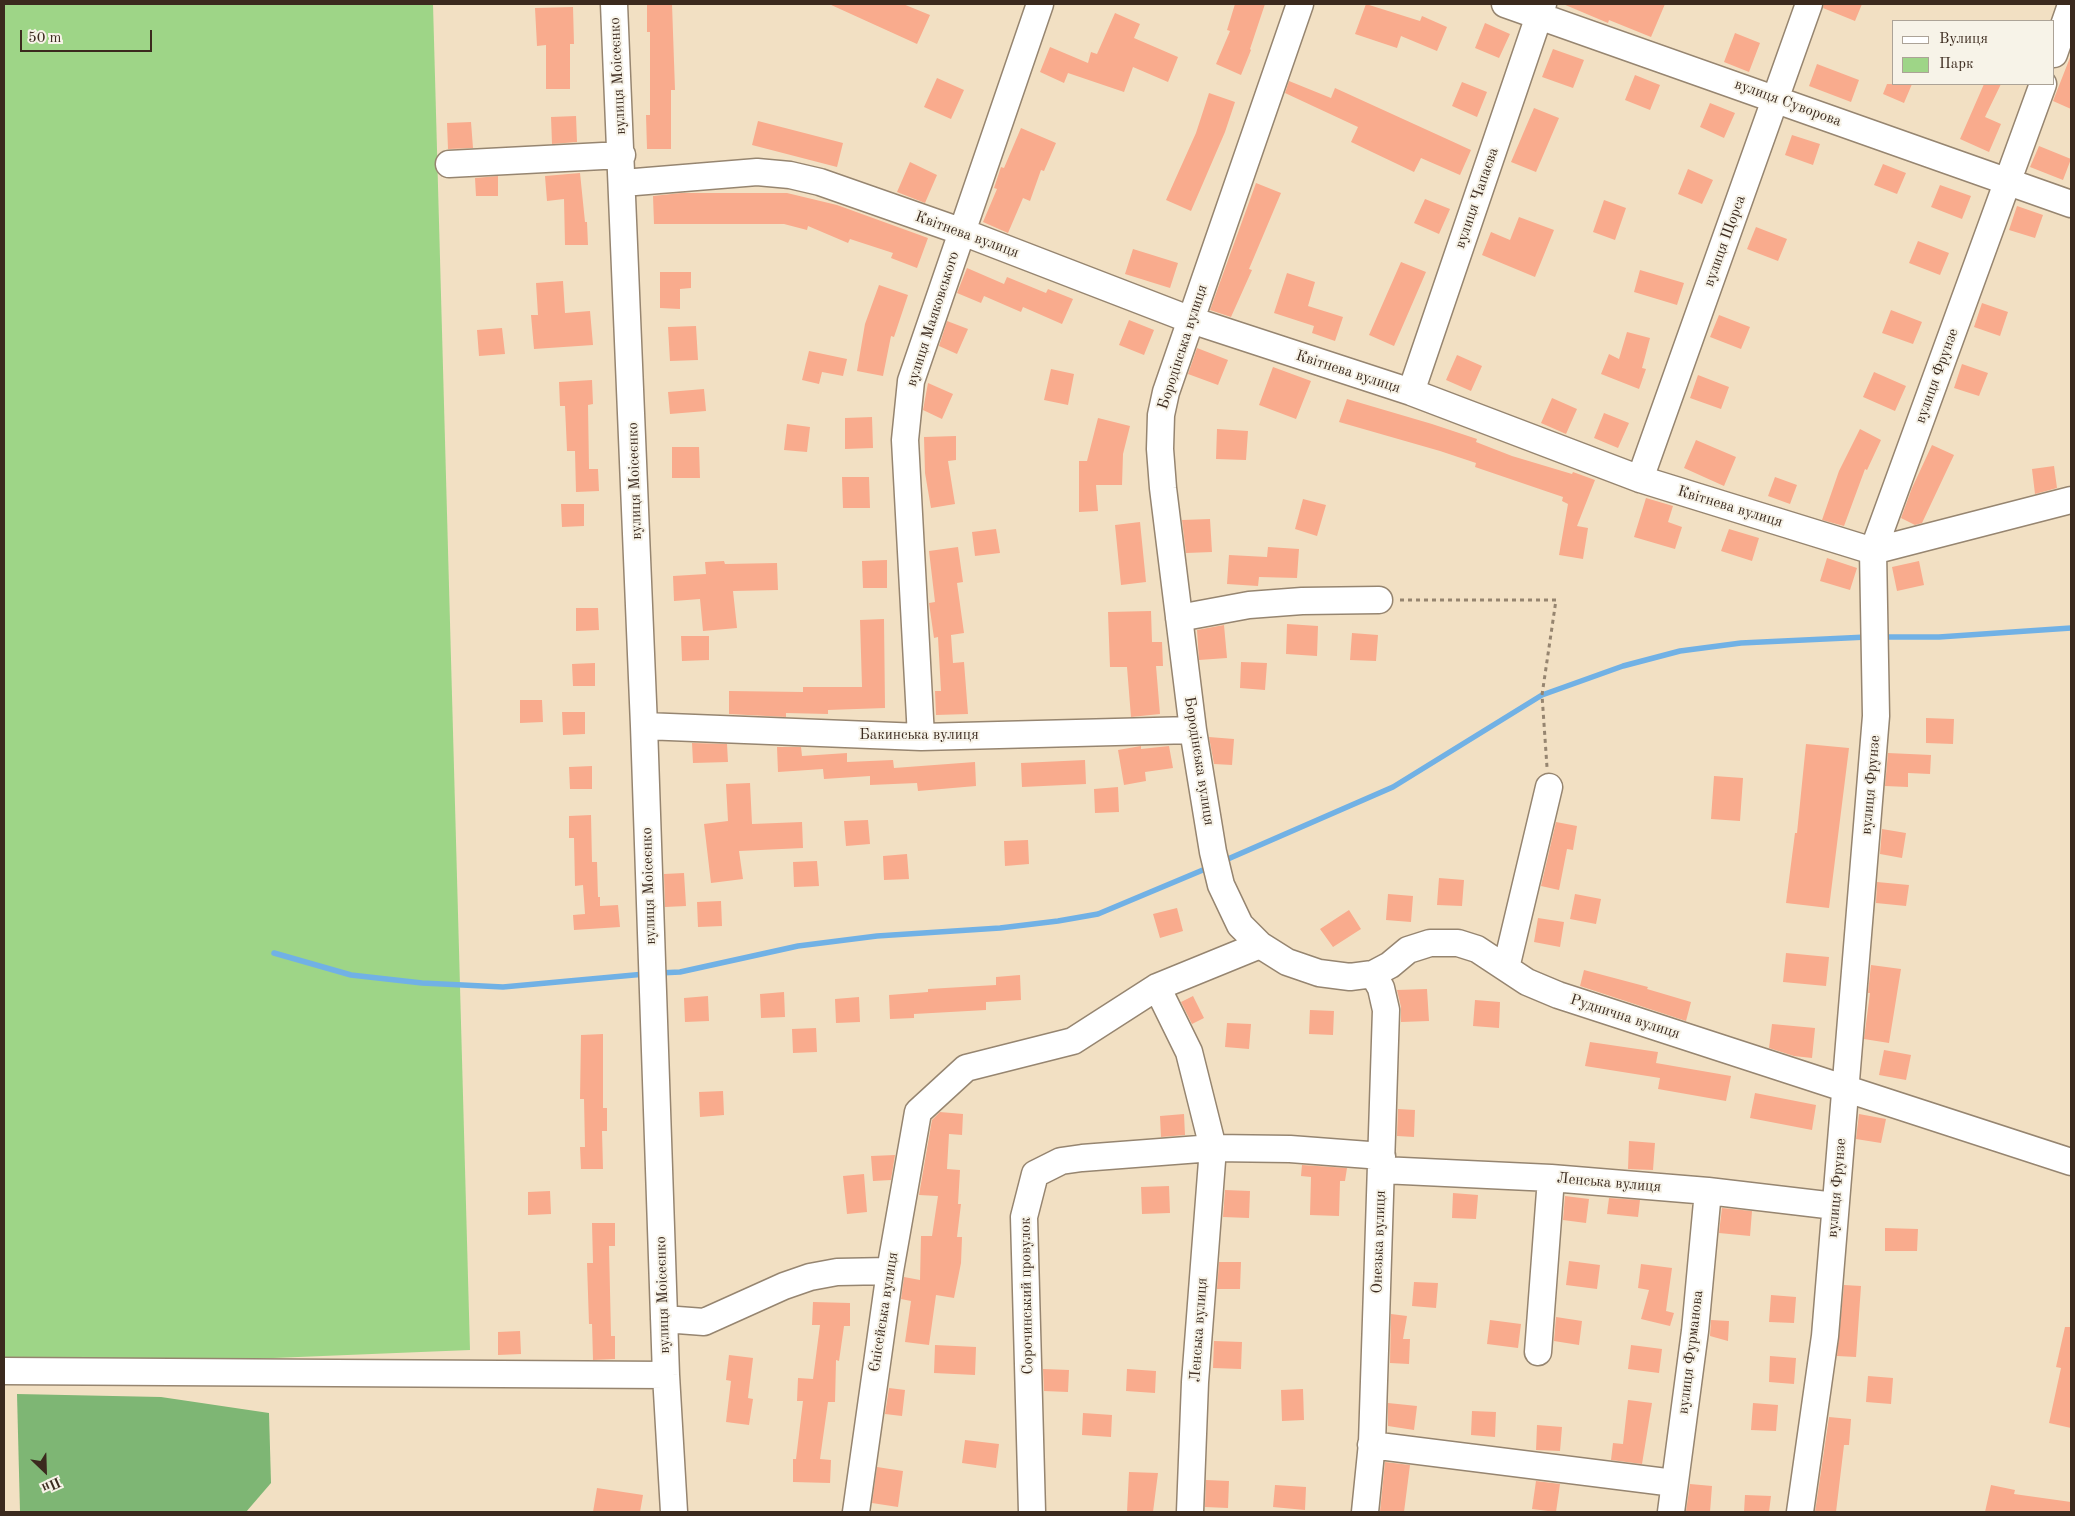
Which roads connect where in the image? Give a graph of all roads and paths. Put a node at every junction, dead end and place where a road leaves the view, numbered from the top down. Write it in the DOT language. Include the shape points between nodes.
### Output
graph roads {
  1 [pos="614,4"];
  2 [pos="1040,4"];
  3 [pos="1300,4"];
  4 [pos="1505,4"];
  5 [pos="1809,4"];
  6 [pos="2071,5"];
  7 [pos="1541,9"];
  8 [pos="2055,51"];
  9 [pos="2043,85"];
  10 [pos="1776,98"];
  11 [pos="622,155"];
  12 [pos="449,164"];
  13 [pos="2008,182"];
  14 [pos="623,183"];
  15 [pos="2071,204"];
  16 [pos="960,231"];
  17 [pos="1191,320"];
  18 [pos="1411,392"];
  19 [pos="1640,479"];
  20 [pos="2071,500"];
  21 [pos="1873,551"];
  22 [pos="1379,600"];
  23 [pos="1179,618"];
  24 [pos="644,726"];
  25 [pos="1194,730"];
  26 [pos="921,738"];
  27 [pos="1549,787"];
  28 [pos="1221,885"];
  29 [pos="1260,945"];
  30 [pos="1506,968"];
  31 [pos="1373,974"];
  32 [pos="1157,987"];
  33 [pos="1845,1087"];
  34 [pos="1214,1148"];
  35 [pos="2071,1162"];
  36 [pos="1382,1163"];
  37 [pos="1550,1178"];
  38 [pos="1708,1191"];
  39 [pos="1835,1206"];
  40 [pos="890,1271"];
  41 [pos="664,1319"];
  42 [pos="1538,1352"];
  43 [pos="4,1371"];
  44 [pos="666,1375"];
  45 [pos="1371,1445"];
  46 [pos="1674,1483"];
  47 [pos="674,1512"];
  48 [pos="856,1512"];
  49 [pos="1032,1512"];
  50 [pos="1190,1512"];
  51 [pos="1365,1512"];
  52 [pos="1671,1512"];
  53 [pos="1800,1512"];
  1 -- 11 [label="street, вулиця Моісеєнко"];
  2 -- 16 [label="street, вулиця Маяковського"];
  3 -- 17 [label="street, Бородінська вулиця"];
  4 -- 7 [label="street, вулиця Суворова"];
  5 -- 10 [label="street, вулиця Щорса"];
  6 -- 8 [label="street"];
  7 -- 10 [label="street, вулиця Суворова"];
  7 -- 18 [label="street, вулиця Чапаєва"];
  9 -- 13 [label="street, вулиця Фрунзе"];
  10 -- 13 [label="street, вулиця Суворова"];
  10 -- 19 [label="street, вулиця Щорса"];
  11 -- 12 [label="street"];
  11 -- 14 [label="street, вулиця Моісеєнко"];
  13 -- 15 [label="street, вулиця Суворова"];
  13 -- 21 [label="street, вулиця Фрунзе"];
  14 -- 16 [label="street, Квітнева вулиця" via="756,172 790,175 820,182"];
  14 -- 24 [label="street, вулиця Моісеєнко"];
  16 -- 17 [label="street, Квітнева вулиця"];
  16 -- 26 [label="street, вулиця Маяковського" via="911,381 906,412"];
  17 -- 18 [label="street, Квітнева вулиця"];
  17 -- 23 [label="street, Бородінська вулиця" via="1161,415 1163,488"];
  18 -- 19 [label="street, Квітнева вулиця"];
  19 -- 21 [label="street, Квітнева вулиця"];
  20 -- 21 [label="street"];
  21 -- 33 [label="street, вулиця Фрунзе" via="1876,716"];
  22 -- 23 [label="street" via="1249,604"];
  22 -- 27 [label="path" via="1556,600 1542,695"];
  23 -- 25 [label="street, Бородінська вулиця"];
  24 -- 26 [label="street, Бакинська вулиця"];
  24 -- 41 [label="street, вулиця Моісеєнко"];
  25 -- 26 [label="street, Бакинська вулиця"];
  25 -- 28 [label="street, Бородінська вулиця"];
  27 -- 30 [label="street"];
  28 -- 29 [label="street, Руднична вулиця" via="1240,925"];
  29 -- 31 [label="street, Руднична вулиця" via="1287,962 1319,973 1350,977"];
  29 -- 32 [label="street"];
  30 -- 31 [label="street, Руднична вулиця" via="1478,949 1458,943 1430,943 1408,950"];
  30 -- 33 [label="street, Руднична вулиця" via="1558,996"];
  31 -- 36 [label="street, Онезька вулиця" via="1381,988 1386,1010"];
  32 -- 34 [label="street, Ленська вулиця" via="1189,1052"];
  32 -- 40 [label="street, Єнісейська вулиця" via="1073,1041 966,1068 918,1112"];
  33 -- 35 [label="street, Руднична вулиця"];
  33 -- 39 [label="street, вулиця Фрунзе"];
  34 -- 36 [label="street, Ленська вулиця" via="1290,1149"];
  34 -- 49 [label="street, Сорочинський провулок" via="1061,1161 1035,1174 1024,1217"];
  34 -- 50 [label="street, Ленська вулиця" via="1195,1382"];
  36 -- 37 [label="street, Ленська вулиця"];
  36 -- 45 [label="street, Онезька вулиця"];
  37 -- 38 [label="street, Ленська вулиця"];
  37 -- 42 [label="street"];
  38 -- 39 [label="street, Ленська вулиця"];
  38 -- 46 [label="street, вулиця Фурманова" via="1695,1331"];
  39 -- 53 [label="street, вулиця Фрунзе" via="1825,1336"];
  40 -- 41 [label="street" via="837,1272 810,1277 704,1322"];
  40 -- 48 [label="street, Єнісейська вулиця"];
  41 -- 44 [label="street, вулиця Моісеєнко"];
  43 -- 44 [label="street"];
  44 -- 47 [label="street, вулиця Моісеєнко"];
  45 -- 46 [label="street"];
  45 -- 51 [label="street, Онезька вулиця"];
  46 -- 52 [label="street, вулиця Фурманова"];
}
